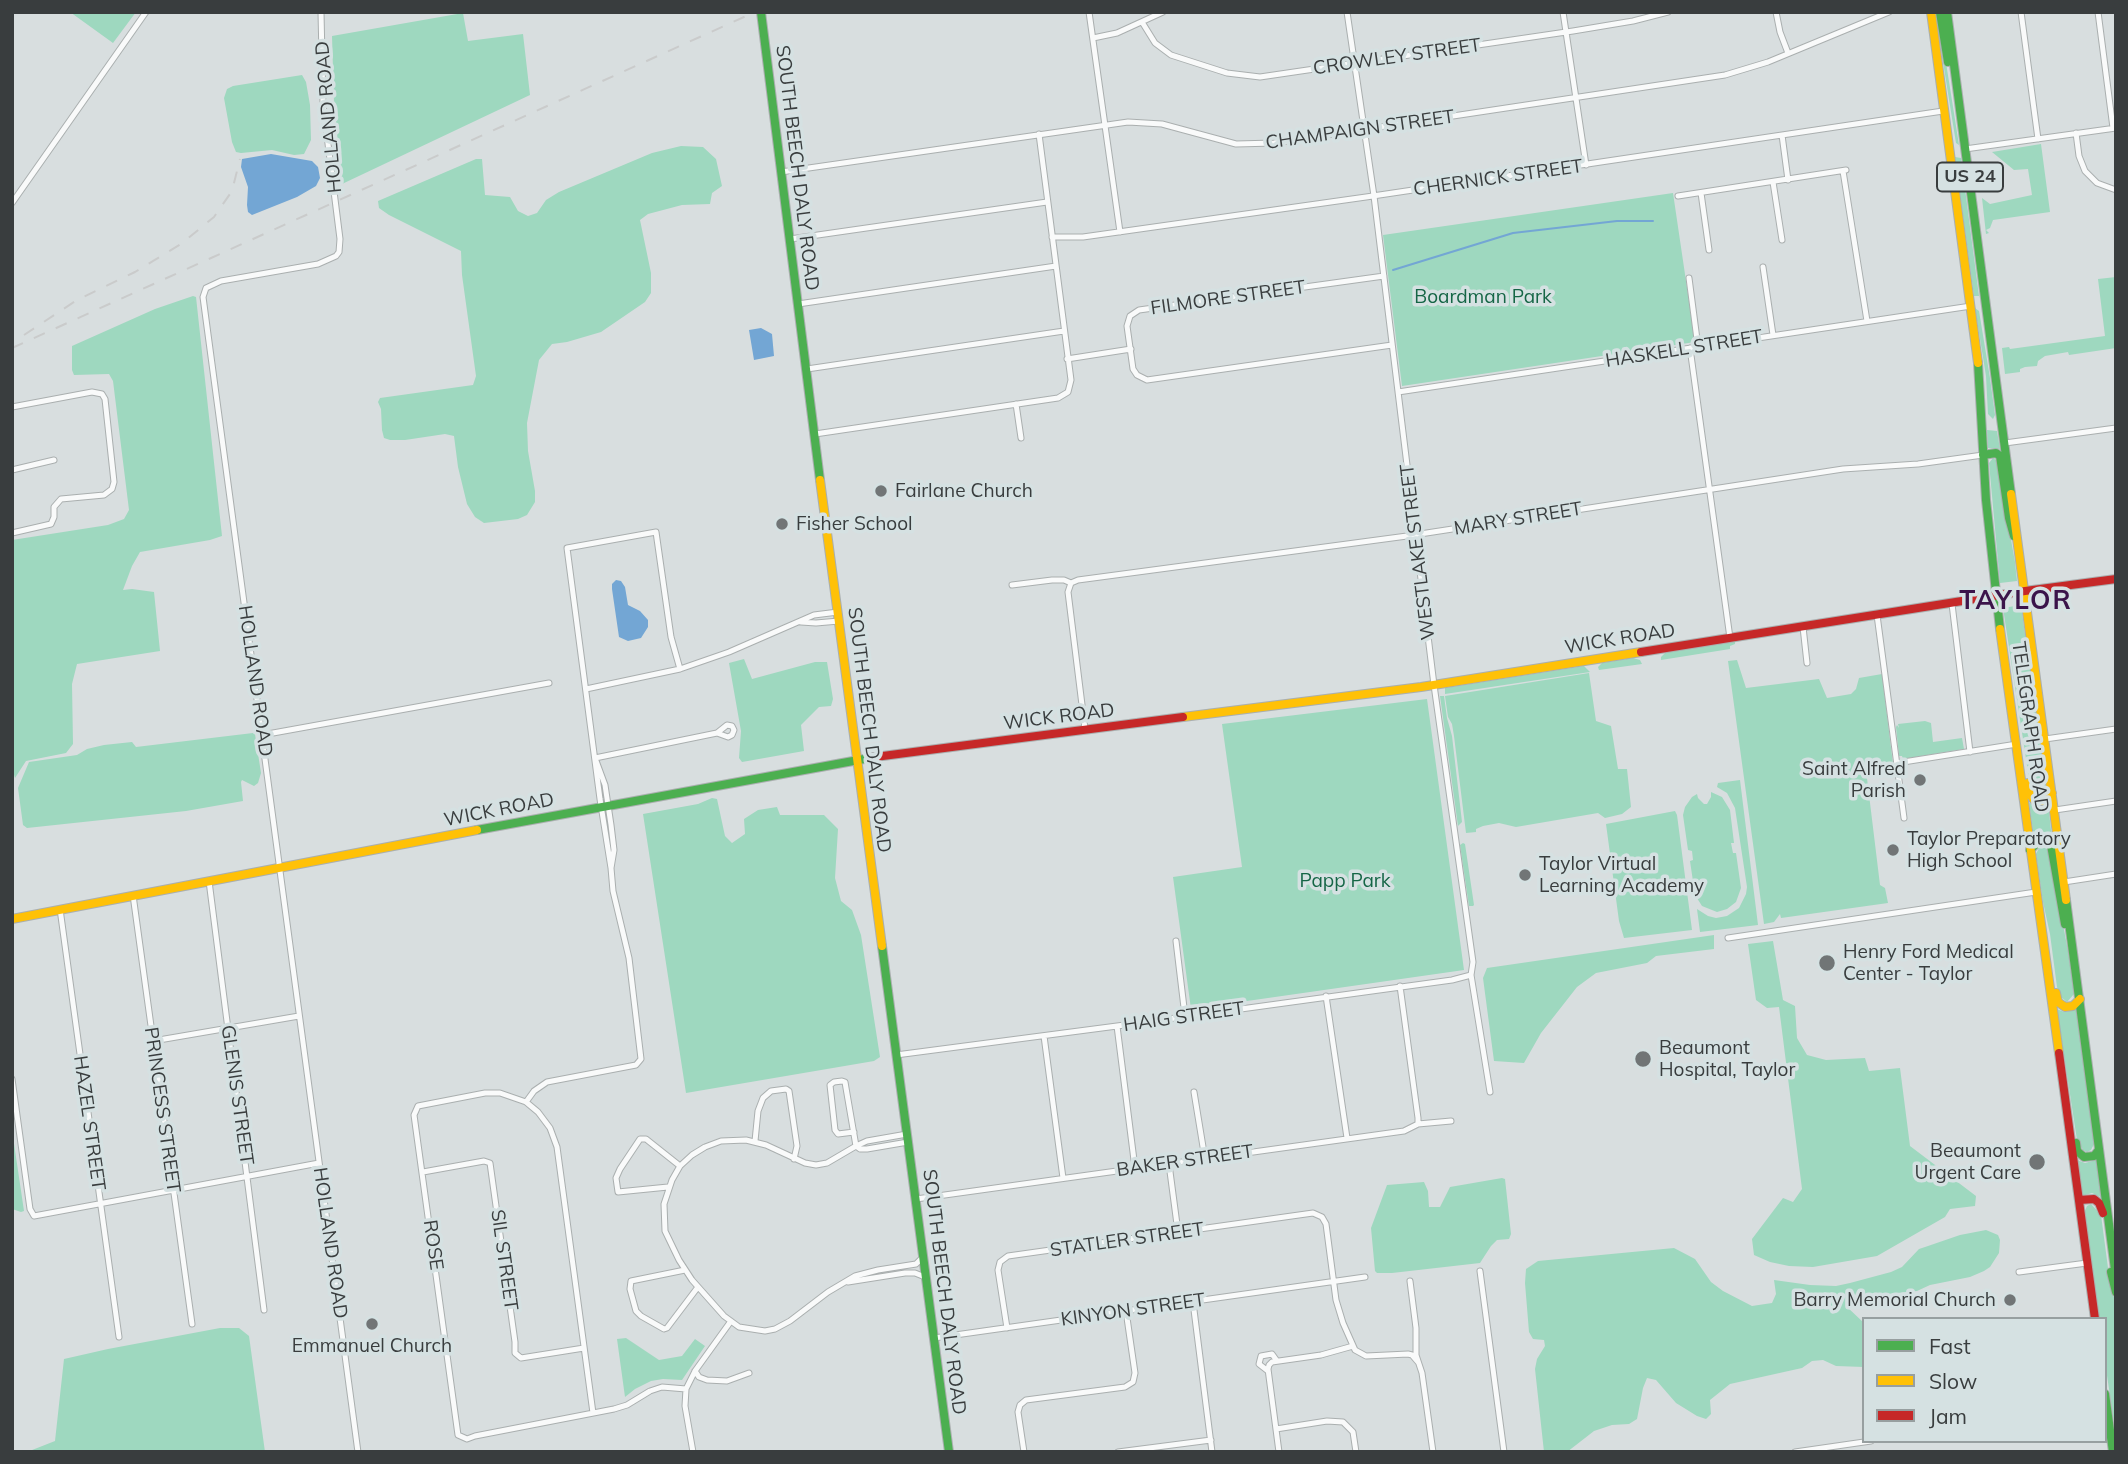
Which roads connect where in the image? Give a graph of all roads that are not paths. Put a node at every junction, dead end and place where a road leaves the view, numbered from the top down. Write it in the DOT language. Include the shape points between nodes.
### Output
graph roads {
  1 [pos="146,12"];
  2 [pos="321,12"];
  3 [pos="761,12"];
  4 [pos="1089,12"];
  5 [pos="1163,12"];
  6 [pos="1347,12"];
  7 [pos="1563,12"];
  8 [pos="1668,12"];
  9 [pos="1776,12"];
  10 [pos="1889,12"];
  11 [pos="1930,12"];
  12 [pos="1940,12"];
  13 [pos="1947,12"];
  14 [pos="2021,12"];
  15 [pos="2098,12"];
  16 [pos="1142,22"];
  17 [pos="1566,32"];
  18 [pos="1093,38"];
  19 [pos="1788,53"];
  20 [pos="1355,63"];
  21 [pos="1955,76"];
  22 [pos="1940,83"];
  23 [pos="1576,98"];
  24 [pos="1944,111"];
  25 [pos="1105,124"];
  26 [pos="2114,128"];
  27 [pos="1364,130"];
  28 [pos="2076,133"];
  29 [pos="1039,134"];
  30 [pos="1782,135"];
  31 [pos="2038,139"];
  32 [pos="1965,149"];
  33 [pos="1586,164"];
  34 [pos="781,172"];
  35 [pos="1788,180"];
  36 [pos="1773,182"];
  37 [pos="2116,190"];
  38 [pos="1700,193"];
  39 [pos="1374,196"];
  40 [pos="1678,196"];
  41 [pos="1047,201"];
  42 [pos="12,203"];
  43 [pos="1120,232"];
  44 [pos="1052,237"];
  45 [pos="790,239"];
  46 [pos="1782,240"];
  47 [pos="1709,250"];
  48 [pos="1056,266"];
  49 [pos="1763,267"];
  50 [pos="1384,276"];
  51 [pos="1689,278"];
  52 [pos="798,304"];
  53 [pos="1970,306"];
  54 [pos="1867,321"];
  55 [pos="1064,331"];
  56 [pos="1773,335"];
  57 [pos="1392,345"];
  58 [pos="1698,347"];
  59 [pos="1690,348"];
  60 [pos="1131,349"];
  61 [pos="1977,355"];
  62 [pos="1067,359"];
  63 [pos="1994,365"];
  64 [pos="807,369"];
  65 [pos="1398,392"];
  66 [pos="1016,404"];
  67 [pos="12,407"];
  68 [pos="2002,420"];
  69 [pos="2116,428"];
  70 [pos="815,434"];
  71 [pos="1021,438"];
  72 [pos="2006,443"];
  73 [pos="1983,455"];
  74 [pos="54,460"];
  75 [pos="12,470"];
  76 [pos="1709,490"];
  77 [pos="12,533"];
  78 [pos="1415,535"];
  79 [pos="2020,551"];
  80 [pos="2116,579"];
  81 [pos="1071,583"];
  82 [pos="1012,585"];
  83 [pos="2025,591"];
  84 [pos="1996,597"];
  85 [pos="1952,604"];
  86 [pos="1877,615"];
  87 [pos="839,616"];
  88 [pos="1803,627"];
  89 [pos="1730,638"];
  90 [pos="1807,663"];
  91 [pos="680,669"];
  92 [pos="549,683"];
  93 [pos="1434,685"];
  94 [pos="586,690"];
  95 [pos="2013,716"];
  96 [pos="1085,729"];
  97 [pos="2116,729"];
  98 [pos="717,733"];
  99 [pos="262,735"];
  100 [pos="2045,739"];
  101 [pos="2017,744"];
  102 [pos="1970,752"];
  103 [pos="595,758"];
  104 [pos="857,760"];
  105 [pos="1898,763"];
  106 [pos="2052,793"];
  107 [pos="2116,801"];
  108 [pos="605,806"];
  109 [pos="2055,810"];
  110 [pos="1904,818"];
  111 [pos="2031,850"];
  112 [pos="279,867"];
  113 [pos="2116,874"];
  114 [pos="209,881"];
  115 [pos="2064,881"];
  116 [pos="2036,891"];
  117 [pos="134,895"];
  118 [pos="2038,902"];
  119 [pos="60,909"];
  120 [pos="12,919"];
  121 [pos="2072,935"];
  122 [pos="1728,938"];
  123 [pos="1176,941"];
  124 [pos="1471,975"];
  125 [pos="1400,986"];
  126 [pos="1326,996"];
  127 [pos="2080,999"];
  128 [pos="299,1016"];
  129 [pos="1185,1016"];
  130 [pos="1116,1027"];
  131 [pos="228,1029"];
  132 [pos="1044,1036"];
  133 [pos="153,1041"];
  134 [pos="896,1055"];
  135 [pos="2061,1069"];
  136 [pos="12,1079"];
  137 [pos="1195,1092"];
  138 [pos="1490,1092"];
  139 [pos="526,1102"];
  140 [pos="1451,1121"];
  141 [pos="1418,1124"];
  142 [pos="854,1132"];
  143 [pos="907,1138"];
  144 [pos="1347,1138"];
  145 [pos="755,1141"];
  146 [pos="856,1146"];
  147 [pos="2098,1151"];
  148 [pos="794,1159"];
  149 [pos="1205,1159"];
  150 [pos="319,1163"];
  151 [pos="1169,1164"];
  152 [pos="680,1166"];
  153 [pos="1135,1168"];
  154 [pos="422,1172"];
  155 [pos="248,1176"];
  156 [pos="1063,1178"];
  157 [pos="668,1187"];
  158 [pos="173,1190"];
  159 [pos="916,1199"];
  160 [pos="2079,1200"];
  161 [pos="100,1204"];
  162 [pos="1178,1232"];
  163 [pos="2114,1255"];
  164 [pos="923,1257"];
  165 [pos="2087,1263"];
  166 [pos="685,1270"];
  167 [pos="1480,1270"];
  168 [pos="2019,1272"];
  169 [pos="925,1277"];
  170 [pos="1365,1277"];
  171 [pos="2116,1277"];
  172 [pos="1410,1281"];
  173 [pos="845,1282"];
  174 [pos="1333,1282"];
  175 [pos="698,1287"];
  176 [pos="2116,1292"];
  177 [pos="1193,1302"];
  178 [pos="264,1310"];
  179 [pos="1126,1311"];
  180 [pos="2095,1317"];
  181 [pos="731,1321"];
  182 [pos="192,1324"];
  183 [pos="1007,1328"];
  184 [pos="119,1337"];
  185 [pos="934,1338"];
  186 [pos="1353,1346"];
  187 [pos="584,1348"];
  188 [pos="1277,1361"];
  189 [pos="1418,1362"];
  190 [pos="1268,1368"];
  191 [pos="695,1371"];
  192 [pos="749,1373"];
  193 [pos="686,1389"];
  194 [pos="593,1413"];
  195 [pos="2107,1415"];
  196 [pos="1276,1429"];
  197 [pos="1211,1440"];
  198 [pos="1862,1442"];
  199 [pos="358,1452"];
  200 [pos="693,1452"];
  201 [pos="949,1452"];
  202 [pos="1024,1452"];
  203 [pos="1118,1452"];
  204 [pos="1212,1452"];
  205 [pos="1279,1452"];
  206 [pos="1356,1452"];
  207 [pos="1433,1452"];
  208 [pos="1504,1452"];
  209 [pos="1795,1452"];
  210 [pos="2113,1452"];
  1 -- 42 [label="street"];
  2 -- 99 [label="street, HOLLAND ROAD" via="323,104 339,252 318,264 221,281 206,288 203,297"];
  3 -- 34 [label="main road, SOUTH BEECH DALY ROAD"];
  4 -- 18 [label="street"];
  5 -- 16 [label="street"];
  6 -- 20 [label="street, WESTLAKE STREET"];
  7 -- 17 [label="street"];
  8 -- 17 [label="street, CROWLEY STREET"];
  9 -- 19 [label="street"];
  10 -- 19 [label="street, CHAMPAIGN STREET"];
  11 -- 22 [label="main road, TELEGRAPH ROAD / US 24"];
  12 -- 21 [label="main road" via="1948,62"];
  13 -- 21 [label="main road, TELEGRAPH ROAD / US 24"];
  14 -- 31 [label="street"];
  15 -- 26 [label="street"];
  16 -- 18 [label="street"];
  16 -- 20 [label="street, CROWLEY STREET" via="1151,39 1171,55 1237,75 1267,76"];
  17 -- 20 [label="street, CROWLEY STREET"];
  17 -- 23 [label="street"];
  18 -- 25 [label="street"];
  19 -- 23 [label="street, CHAMPAIGN STREET" via="1725,75"];
  20 -- 27 [label="street, WESTLAKE STREET"];
  21 -- 32 [label="main road, TELEGRAPH ROAD / US 24"];
  22 -- 24 [label="main road, TELEGRAPH ROAD / US 24"];
  22 -- 32 [label="main road" via="1948,101 1955,151"];
  23 -- 27 [label="street, CHAMPAIGN STREET"];
  23 -- 33 [label="street"];
  24 -- 30 [label="street, CHERNICK STREET"];
  24 -- 53 [label="main road, TELEGRAPH ROAD / US 24"];
  25 -- 27 [label="street, CHAMPAIGN STREET" via="1153,123 1250,145"];
  25 -- 29 [label="street, CHAMPAIGN STREET"];
  25 -- 43 [label="street"];
  26 -- 28 [label="street"];
  27 -- 39 [label="street, WESTLAKE STREET"];
  28 -- 31 [label="street"];
  28 -- 37 [label="street" via="2085,171 2097,183"];
  29 -- 34 [label="street, CHAMPAIGN STREET"];
  29 -- 41 [label="street"];
  30 -- 33 [label="street, CHERNICK STREET"];
  30 -- 35 [label="street"];
  31 -- 32 [label="street"];
  32 -- 63 [label="main road, TELEGRAPH ROAD / US 24"];
  33 -- 39 [label="street, CHERNICK STREET"];
  34 -- 45 [label="main road, SOUTH BEECH DALY ROAD"];
  35 -- 36 [label="street"];
  35 -- 54 [label="street" via="1845,171"];
  36 -- 38 [label="street"];
  36 -- 46 [label="street"];
  38 -- 40 [label="street"];
  38 -- 47 [label="street"];
  39 -- 43 [label="street, CHERNICK STREET"];
  39 -- 50 [label="street, WESTLAKE STREET"];
  41 -- 44 [label="street"];
  41 -- 45 [label="street"];
  43 -- 44 [label="street, CHERNICK STREET"];
  44 -- 48 [label="street"];
  45 -- 52 [label="main road, SOUTH BEECH DALY ROAD"];
  48 -- 52 [label="street"];
  48 -- 55 [label="street"];
  49 -- 56 [label="street"];
  50 -- 57 [label="street, WESTLAKE STREET"];
  50 -- 60 [label="street, FILMORE STREET" via="1139,310 1127,322"];
  51 -- 58 [label="street"];
  52 -- 64 [label="main road, SOUTH BEECH DALY ROAD"];
  53 -- 54 [label="street, HASKELL STREET"];
  53 -- 61 [label="main road, TELEGRAPH ROAD / US 24"];
  53 -- 63 [label="main road" via="1980,305 1986,348"];
  54 -- 56 [label="street, HASKELL STREET"];
  55 -- 62 [label="street"];
  55 -- 64 [label="street"];
  56 -- 58 [label="street, HASKELL STREET"];
  57 -- 60 [label="street" via="1150,380 1134,372"];
  57 -- 65 [label="street, WESTLAKE STREET"];
  58 -- 59 [label="street, HASKELL STREET"];
  59 -- 65 [label="street, HASKELL STREET"];
  59 -- 76 [label="street"];
  60 -- 62 [label="street"];
  61 -- 68 [label="main road" via="1984,376 1988,422 1995,425"];
  61 -- 73 [label="main road, TELEGRAPH ROAD / US 24"];
  62 -- 66 [label="street" via="1068,392 1058,398"];
  63 -- 68 [label="main road, TELEGRAPH ROAD / US 24"];
  64 -- 70 [label="main road, SOUTH BEECH DALY ROAD"];
  65 -- 78 [label="street, WESTLAKE STREET"];
  66 -- 70 [label="street"];
  66 -- 71 [label="street"];
  67 -- 77 [label="street" via="102,394 114,482 104,495 61,499 54,507 51,524"];
  68 -- 72 [label="main road, TELEGRAPH ROAD / US 24"];
  69 -- 72 [label="street"];
  70 -- 87 [label="main road, SOUTH BEECH DALY ROAD"];
  72 -- 79 [label="main road, TELEGRAPH ROAD / US 24"];
  73 -- 76 [label="street, MARY STREET" via="1843,469"];
  73 -- 79 [label="main road" via="2000,456 2008,518"];
  73 -- 84 [label="main road, TELEGRAPH ROAD / US 24"];
  74 -- 75 [label="street"];
  76 -- 78 [label="street, MARY STREET"];
  76 -- 89 [label="street"];
  78 -- 81 [label="street, MARY STREET"];
  78 -- 93 [label="street, WESTLAKE STREET"];
  79 -- 83 [label="main road, TELEGRAPH ROAD / US 24"];
  80 -- 83 [label="main road, WICK ROAD"];
  81 -- 82 [label="street, MARY STREET" via="1052,580"];
  81 -- 96 [label="street" via="1068,592"];
  83 -- 84 [label="main road, WICK ROAD"];
  83 -- 100 [label="main road, TELEGRAPH ROAD / US 24"];
  84 -- 85 [label="main road, WICK ROAD"];
  84 -- 95 [label="main road, TELEGRAPH ROAD / US 24"];
  85 -- 86 [label="main road, WICK ROAD"];
  85 -- 102 [label="street"];
  86 -- 88 [label="main road, WICK ROAD"];
  86 -- 105 [label="street"];
  87 -- 91 [label="street" via="814,615"];
  87 -- 104 [label="main road, SOUTH BEECH DALY ROAD"];
  88 -- 89 [label="main road, WICK ROAD"];
  88 -- 90 [label="street"];
  89 -- 93 [label="main road, WICK ROAD"];
  91 -- 94 [label="street"];
  91 -- 94 [label="street" via="671,637 658,534 567,548"];
  92 -- 99 [label="street"];
  93 -- 96 [label="main road, WICK ROAD"];
  93 -- 124 [label="street, WESTLAKE STREET"];
  94 -- 103 [label="street"];
  95 -- 101 [label="main road, TELEGRAPH ROAD / US 24"];
  95 -- 106 [label="main road" via="2020,729 2030,794 2042,801"];
  96 -- 104 [label="main road, WICK ROAD"];
  97 -- 100 [label="street"];
  98 -- 103 [label="street"];
  99 -- 112 [label="street, HOLLAND ROAD"];
  100 -- 106 [label="main road, TELEGRAPH ROAD / US 24"];
  101 -- 102 [label="street"];
  101 -- 111 [label="main road, TELEGRAPH ROAD / US 24"];
  102 -- 105 [label="street"];
  103 -- 108 [label="street" via="605,785"];
  104 -- 108 [label="main road, WICK ROAD"];
  104 -- 134 [label="main road, SOUTH BEECH DALY ROAD"];
  105 -- 110 [label="street"];
  106 -- 109 [label="main road, TELEGRAPH ROAD / US 24"];
  107 -- 109 [label="street"];
  108 -- 112 [label="main road, WICK ROAD"];
  108 -- 139 [label="street" via="614,850 615,901 629,958 642,1055 636,1066 547,1082"];
  109 -- 115 [label="main road, TELEGRAPH ROAD / US 24"];
  111 -- 116 [label="main road, TELEGRAPH ROAD / US 24"];
  111 -- 121 [label="main road" via="2038,842 2051,845 2064,923"];
  112 -- 114 [label="main road, WICK ROAD"];
  112 -- 128 [label="street, HOLLAND ROAD"];
  113 -- 115 [label="street"];
  114 -- 117 [label="main road, WICK ROAD"];
  114 -- 131 [label="street, GLENIS STREET"];
  115 -- 121 [label="main road, TELEGRAPH ROAD / US 24"];
  116 -- 118 [label="main road, TELEGRAPH ROAD / US 24"];
  116 -- 122 [label="street"];
  117 -- 119 [label="main road, WICK ROAD"];
  117 -- 133 [label="street, PRINCESS STREET"];
  118 -- 127 [label="main road" via="2048,934 2057,1001 2069,1007"];
  118 -- 135 [label="main road, TELEGRAPH ROAD / US 24"];
  119 -- 120 [label="main road, WICK ROAD"];
  119 -- 161 [label="street, HAZEL STREET"];
  121 -- 127 [label="main road, TELEGRAPH ROAD / US 24"];
  123 -- 129 [label="street"];
  124 -- 125 [label="street, HAIG STREET"];
  124 -- 138 [label="street, WESTLAKE STREET"];
  125 -- 126 [label="street, HAIG STREET"];
  125 -- 141 [label="street"];
  126 -- 129 [label="street, HAIG STREET"];
  126 -- 144 [label="street"];
  127 -- 147 [label="main road, TELEGRAPH ROAD / US 24"];
  128 -- 131 [label="street"];
  128 -- 150 [label="street, HOLLAND ROAD"];
  129 -- 130 [label="street, HAIG STREET"];
  130 -- 132 [label="street, HAIG STREET"];
  130 -- 153 [label="street"];
  131 -- 133 [label="street"];
  131 -- 155 [label="street, GLENIS STREET"];
  132 -- 134 [label="street, HAIG STREET"];
  132 -- 156 [label="street"];
  133 -- 158 [label="street, PRINCESS STREET"];
  134 -- 143 [label="main road, SOUTH BEECH DALY ROAD"];
  135 -- 147 [label="main road" via="2077,1151 2087,1158"];
  135 -- 160 [label="main road, TELEGRAPH ROAD / US 24"];
  136 -- 161 [label="street" via="32,1215"];
  137 -- 149 [label="street"];
  139 -- 154 [label="street, ROSE" via="500,1093 422,1105 414,1115"];
  139 -- 187 [label="street" via="548,1123 557,1147"];
  140 -- 141 [label="street, BAKER STREET"];
  141 -- 144 [label="street, BAKER STREET" via="1404,1131"];
  142 -- 142 [label="street" via="845,1082 832,1083 835,1130 838,1134"];
  142 -- 146 [label="street"];
  143 -- 146 [label="street"];
  143 -- 159 [label="main road, SOUTH BEECH DALY ROAD"];
  144 -- 149 [label="street, BAKER STREET"];
  145 -- 148 [label="street"];
  145 -- 148 [label="street" via="763,1098 771,1091 786,1089 797,1146"];
  145 -- 152 [label="street" via="713,1143"];
  146 -- 148 [label="street" via="820,1165"];
  147 -- 163 [label="main road, TELEGRAPH ROAD / US 24"];
  149 -- 151 [label="street, BAKER STREET"];
  150 -- 155 [label="street"];
  150 -- 199 [label="street, HOLLAND ROAD"];
  151 -- 153 [label="street, BAKER STREET"];
  151 -- 162 [label="street"];
  152 -- 157 [label="street"];
  152 -- 157 [label="street" via="640,1139 616,1178 618,1192"];
  153 -- 156 [label="street, BAKER STREET"];
  154 -- 187 [label="street, SIL STREET" via="490,1163 515,1353 521,1358"];
  154 -- 194 [label="street, ROSE" via="457,1434 467,1439"];
  155 -- 158 [label="street"];
  155 -- 178 [label="street, GLENIS STREET"];
  156 -- 159 [label="street, BAKER STREET"];
  157 -- 166 [label="street" via="665,1231"];
  158 -- 161 [label="street"];
  158 -- 182 [label="street, PRINCESS STREET"];
  159 -- 164 [label="main road, SOUTH BEECH DALY ROAD"];
  160 -- 165 [label="main road, TELEGRAPH ROAD / US 24"];
  160 -- 176 [label="main road" via="2094,1199 2102,1208"];
  161 -- 184 [label="street, HAZEL STREET"];
  162 -- 174 [label="street, STATLER STREET" via="1310,1213 1322,1217 1326,1224"];
  162 -- 183 [label="street, STATLER STREET" via="1005,1257 998,1270"];
  163 -- 171 [label="main road, TELEGRAPH ROAD / US 24"];
  164 -- 169 [label="main road, SOUTH BEECH DALY ROAD"];
  164 -- 173 [label="street" via="916,1264 865,1273"];
  165 -- 168 [label="street"];
  165 -- 180 [label="main road, TELEGRAPH ROAD / US 24"];
  166 -- 175 [label="street"];
  166 -- 175 [label="street" via="631,1281 636,1311 667,1328"];
  167 -- 208 [label="street"];
  169 -- 173 [label="street" via="905,1273"];
  169 -- 185 [label="main road, SOUTH BEECH DALY ROAD"];
  170 -- 174 [label="street, KINYON STREET"];
  172 -- 189 [label="street"];
  173 -- 181 [label="street" via="775,1329 752,1330"];
  174 -- 177 [label="street, KINYON STREET"];
  174 -- 186 [label="street"];
  175 -- 181 [label="street"];
  177 -- 179 [label="street, KINYON STREET"];
  177 -- 197 [label="street"];
  179 -- 183 [label="street, KINYON STREET"];
  179 -- 202 [label="street" via="1133,1382 1125,1387 1026,1400 1018,1412"];
  181 -- 191 [label="street"];
  183 -- 185 [label="street, KINYON STREET"];
  185 -- 201 [label="main road, SOUTH BEECH DALY ROAD"];
  186 -- 188 [label="street"];
  186 -- 189 [label="street" via="1366,1356 1403,1353"];
  187 -- 194 [label="street"];
  188 -- 190 [label="street"];
  188 -- 190 [label="street" via="1272,1354 1261,1356 1259,1364"];
  189 -- 207 [label="street"];
  190 -- 196 [label="street"];
  191 -- 192 [label="street" via="708,1381 727,1381"];
  191 -- 193 [label="street"];
  193 -- 194 [label="street" via="656,1389 620,1408"];
  193 -- 200 [label="street"];
  195 -- 210 [label="main road"];
  196 -- 205 [label="street"];
  196 -- 206 [label="street" via="1343,1422 1353,1432"];
  197 -- 203 [label="street"];
  197 -- 204 [label="street"];
  198 -- 209 [label="street"];
}
